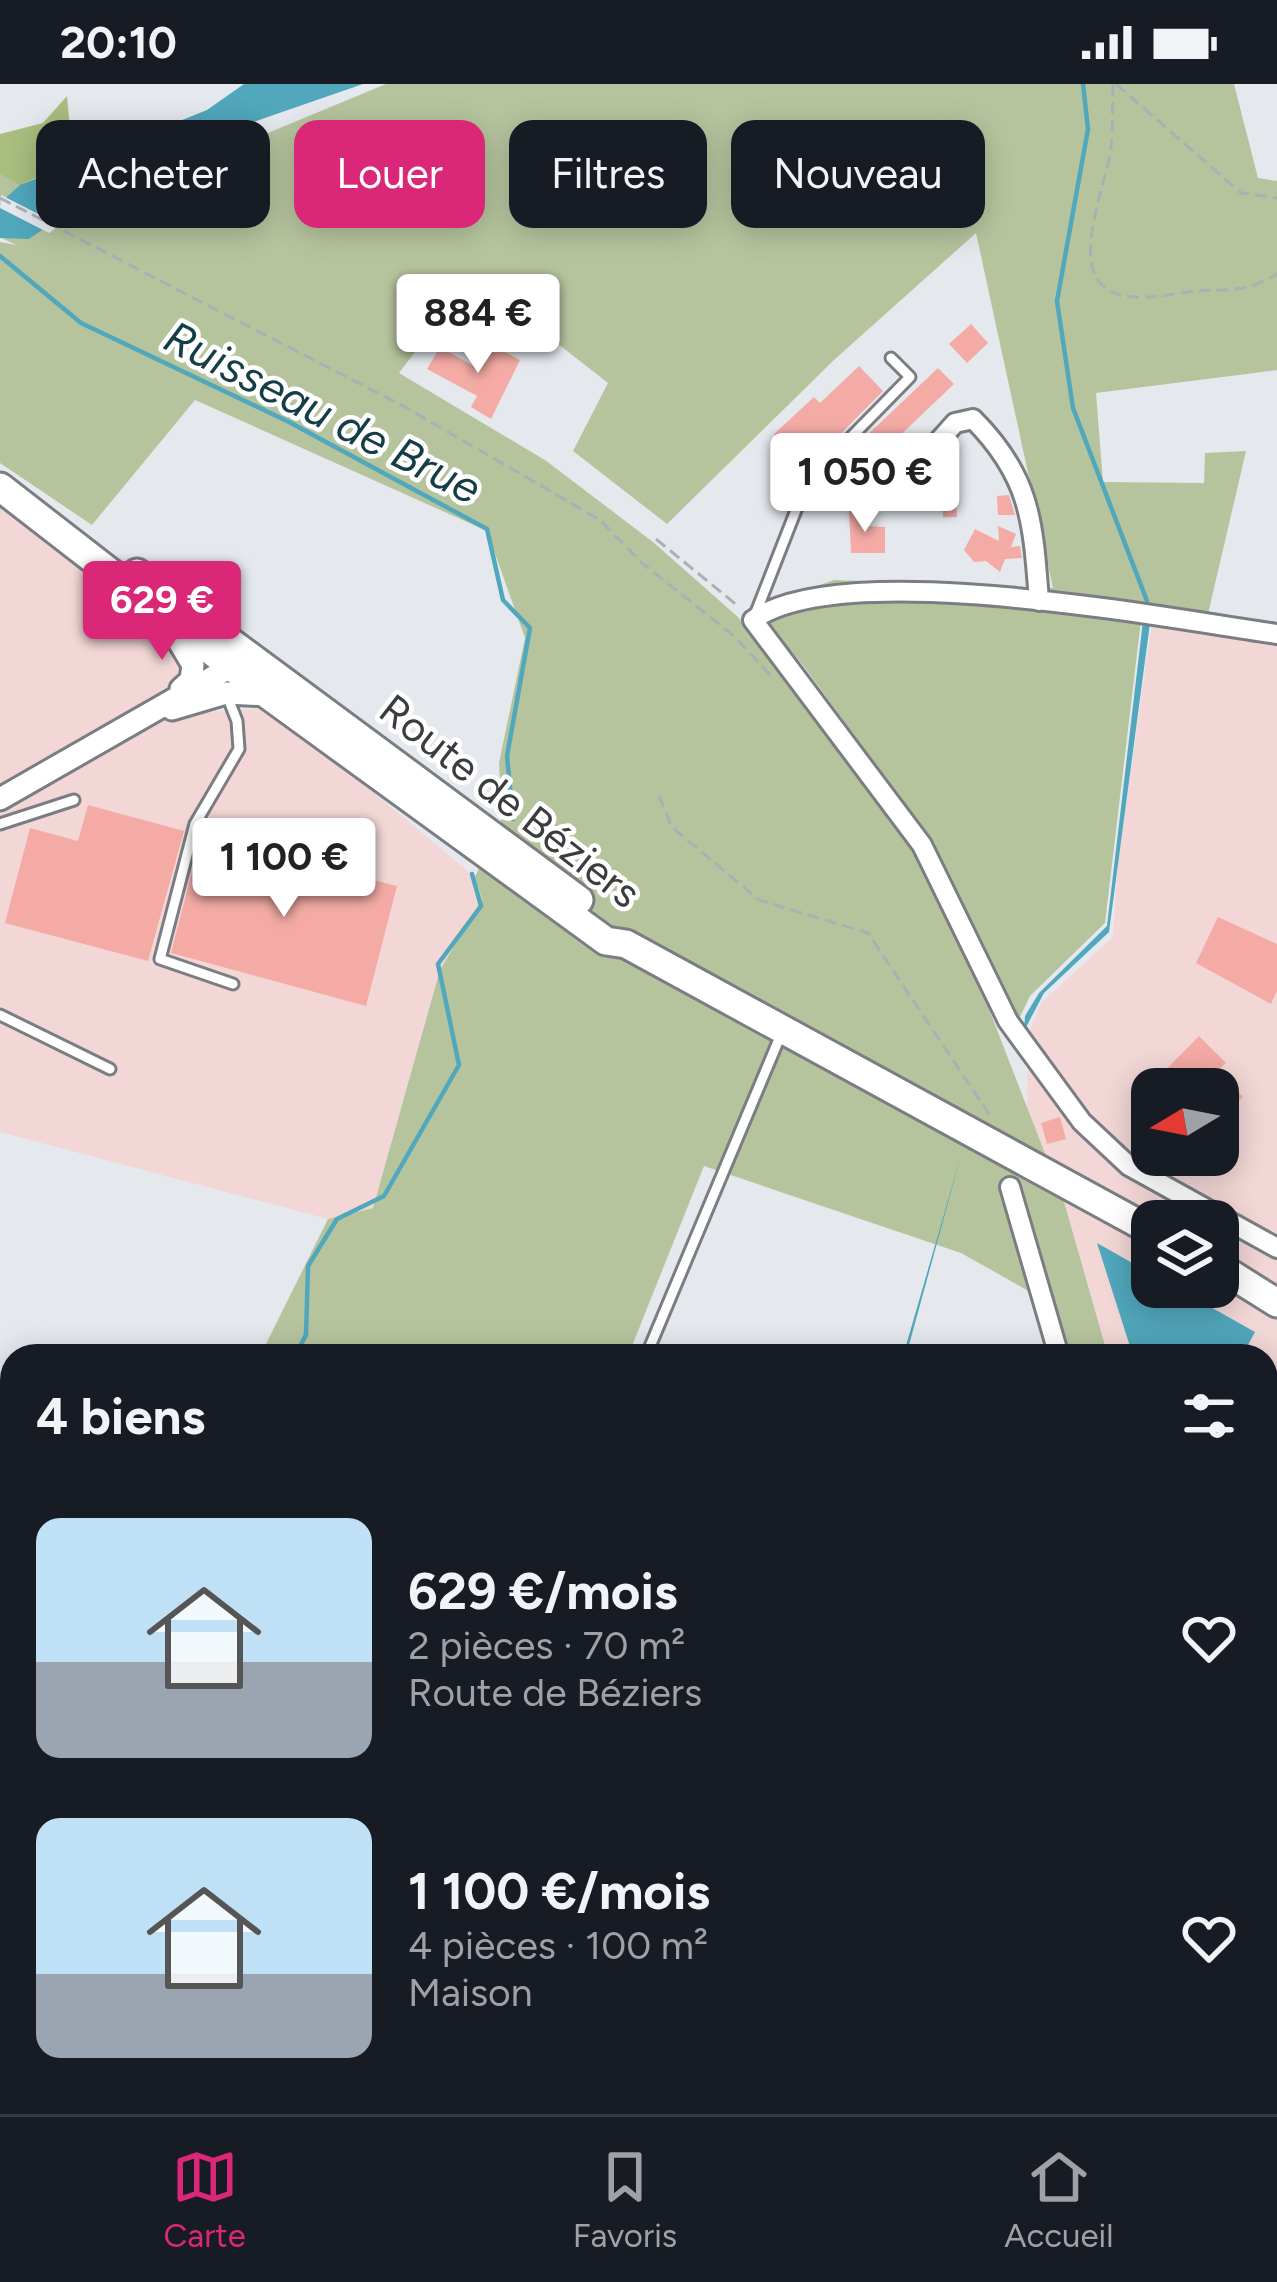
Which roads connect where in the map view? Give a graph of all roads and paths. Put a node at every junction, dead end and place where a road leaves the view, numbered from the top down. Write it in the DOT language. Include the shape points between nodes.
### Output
graph roads {
  1 [pos="1114,84"];
  2 [pos="0,198"];
  3 [pos="1277,198"];
  4 [pos="1277,274"];
  5 [pos="891,358"];
  6 [pos="930,451"];
  7 [pos="3,490"];
  8 [pos="656,539"];
  9 [pos="1039,601"];
  10 [pos="152,607"];
  11 [pos="753,620"];
  12 [pos="1277,634"];
  13 [pos="223,671"];
  14 [pos="799,678"];
  15 [pos="149,716"];
  16 [pos="659,796"];
  17 [pos="0,800"];
  18 [pos="74,800"];
  19 [pos="0,824"];
  20 [pos="626,944"];
  21 [pos="232,984"];
  22 [pos="0,1015"];
  23 [pos="782,1032"];
  24 [pos="110,1069"];
  25 [pos="986,1142"];
  26 [pos="1010,1187"];
  27 [pos="1131,1220"];
  28 [pos="1277,1248"];
  29 [pos="1239,1278"];
  30 [pos="1277,1300"];
  31 [pos="651,1344"];
  32 [pos="1055,1344"];
  1 -- 3 [label="path" via="1241,193"];
  1 -- 4 [label="path" via="1091,274 1113,294 1148,300 1252,289"];
  2 -- 14 [label="path" via="405,407 600,520 775,680"];
  5 -- 11 [label="lane" via="910,376 807,482"];
  6 -- 9 [label="street" via="955,423 973,419 1018,473 1030,509"];
  7 -- 10 [label="main road, Route de Béziers"];
  7 -- 13 [label="main road, Route de Béziers" via="81,534"];
  8 -- 11 [label="path"];
  9 -- 11 [label="street" via="827,595 780,603"];
  9 -- 12 [label="street"];
  10 -- 13 [label="main road, Route de Béziers"];
  10 -- 13 [label="street" via="190,652"];
  11 -- 14 [label="street"];
  13 -- 15 [label="street"];
  13 -- 15 [label="street" via="191,680"];
  13 -- 20 [label="main road, Route de Béziers" via="619,929"];
  13 -- 20 [label="main road, Route de Béziers" via="268,695 606,941"];
  13 -- 21 [label="lane" via="239,749 195,824 160,959"];
  14 -- 28 [label="street" via="922,845 1008,1021 1082,1122 1130,1166"];
  15 -- 17 [label="street"];
  16 -- 25 [label="path" via="672,827 759,900 868,932 990,1109"];
  18 -- 19 [label="lane"];
  20 -- 23 [label="main road"];
  22 -- 24 [label="lane"];
  23 -- 25 [label="main road"];
  23 -- 31 [label="lane"];
  25 -- 27 [label="main road"];
  26 -- 32 [label="street"];
  29 -- 30 [label="main road"];
}
